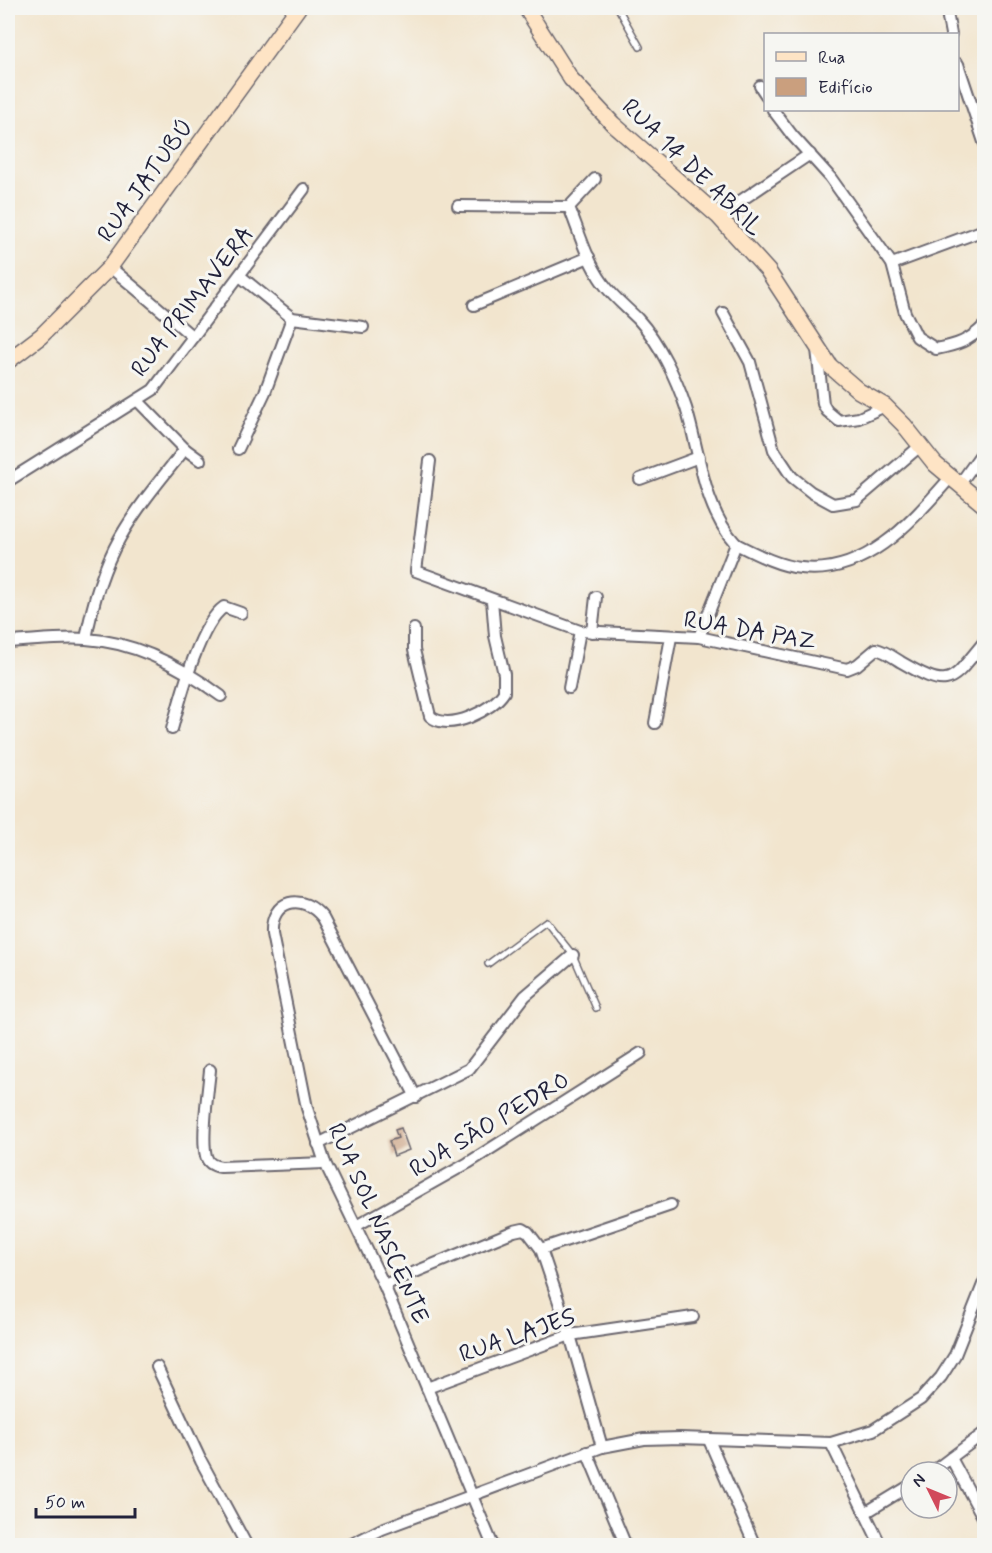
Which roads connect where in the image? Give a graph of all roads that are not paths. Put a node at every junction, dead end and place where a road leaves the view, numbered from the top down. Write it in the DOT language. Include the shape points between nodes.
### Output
graph roads {
  1 [pos="298,8"];
  2 [pos="526,8"];
  3 [pos="618,8"];
  4 [pos="948,18"];
  5 [pos="951,33"];
  6 [pos="640,47"];
  7 [pos="959,70"];
  8 [pos="774,111"];
  9 [pos="984,142"];
  10 [pos="810,154"];
  11 [pos="594,179"];
  12 [pos="304,189"];
  13 [pos="458,206"];
  14 [pos="569,207"];
  15 [pos="718,216"];
  16 [pos="984,230"];
  17 [pos="589,256"];
  18 [pos="892,264"];
  19 [pos="110,267"];
  20 [pos="240,276"];
  21 [pos="474,305"];
  22 [pos="723,313"];
  23 [pos="292,318"];
  24 [pos="984,326"];
  25 [pos="363,327"];
  26 [pos="193,337"];
  27 [pos="817,349"];
  28 [pos="8,361"];
  29 [pos="138,401"];
  30 [pos="885,406"];
  31 [pos="919,447"];
  32 [pos="185,449"];
  33 [pos="238,449"];
  34 [pos="984,450"];
  35 [pos="699,457"];
  36 [pos="200,460"];
  37 [pos="430,461"];
  38 [pos="640,479"];
  39 [pos="8,481"];
  40 [pos="954,482"];
  41 [pos="984,505"];
  42 [pos="736,544"];
  43 [pos="596,597"];
  44 [pos="492,600"];
  45 [pos="240,613"];
  46 [pos="414,628"];
  47 [pos="586,631"];
  48 [pos="671,637"];
  49 [pos="699,637"];
  50 [pos="86,639"];
  51 [pos="8,642"];
  52 [pos="984,642"];
  53 [pos="188,672"];
  54 [pos="569,688"];
  55 [pos="221,696"];
  56 [pos="655,723"];
  57 [pos="172,729"];
  58 [pos="573,955"];
  59 [pos="488,964"];
  60 [pos="596,1008"];
  61 [pos="641,1053"];
  62 [pos="210,1070"];
  63 [pos="416,1098"];
  64 [pos="318,1144"];
  65 [pos="325,1163"];
  66 [pos="671,1205"];
  67 [pos="356,1226"];
  68 [pos="541,1249"];
  69 [pos="984,1282"];
  70 [pos="384,1285"];
  71 [pos="693,1317"];
  72 [pos="570,1335"];
  73 [pos="157,1367"];
  74 [pos="428,1388"];
  75 [pos="984,1433"];
  76 [pos="709,1440"];
  77 [pos="831,1443"];
  78 [pos="602,1447"];
  79 [pos="587,1452"];
  80 [pos="951,1458"];
  81 [pos="948,1460"];
  82 [pos="899,1492"];
  83 [pos="472,1496"];
  84 [pos="865,1513"];
  85 [pos="984,1519"];
  86 [pos="247,1545"];
  87 [pos="350,1545"];
  88 [pos="493,1545"];
  89 [pos="626,1545"];
  90 [pos="755,1545"];
  91 [pos="880,1545"];
  1 -- 19 [label="street, RUA JATUBÚ"];
  2 -- 15 [label="street, RUA 14 DE ABRIL" via="571,79 613,124"];
  3 -- 6 [label="lane"];
  4 -- 5 [label="street"];
  7 -- 9 [label="street"];
  8 -- 10 [label="street"];
  10 -- 15 [label="street"];
  10 -- 18 [label="street"];
  11 -- 14 [label="street"];
  12 -- 20 [label="street, RUA PRIMAVERA"];
  13 -- 14 [label="street"];
  14 -- 17 [label="street"];
  15 -- 27 [label="street, RUA 14 DE ABRIL" via="768,271"];
  16 -- 18 [label="street"];
  17 -- 21 [label="street"];
  17 -- 35 [label="street" via="602,282 657,345 685,406"];
  18 -- 24 [label="street" via="905,313 917,337 936,349 959,345"];
  19 -- 26 [label="street"];
  19 -- 28 [label="street, RUA JATUBÚ" via="40,336"];
  20 -- 23 [label="street"];
  20 -- 26 [label="street, RUA PRIMAVERA"];
  22 -- 31 [label="street" via="750,362 774,450 792,477 811,492 833,504 857,500"];
  23 -- 25 [label="street"];
  23 -- 33 [label="street" via="265,392"];
  26 -- 29 [label="street, RUA PRIMAVERA" via="153,390"];
  27 -- 30 [label="street, RUA 14 DE ABRIL" via="859,391"];
  27 -- 30 [label="street" via="827,411 839,420 859,418"];
  29 -- 32 [label="street"];
  29 -- 39 [label="street, RUA PRIMAVERA"];
  30 -- 31 [label="street, RUA 14 DE ABRIL"];
  31 -- 40 [label="street, RUA 14 DE ABRIL"];
  32 -- 36 [label="street"];
  32 -- 50 [label="street" via="143,501 110,552"];
  34 -- 40 [label="street"];
  35 -- 38 [label="street"];
  35 -- 42 [label="street" via="723,530"];
  37 -- 44 [label="street, RUA DA PAZ" via="416,571"];
  40 -- 41 [label="street, RUA 14 DE ABRIL"];
  40 -- 42 [label="street" via="883,546 836,565 802,568"];
  42 -- 49 [label="street"];
  43 -- 47 [label="street"];
  44 -- 46 [label="street" via="505,685 501,697 483,711 447,722 432,718 423,696"];
  44 -- 47 [label="street, RUA DA PAZ"];
  45 -- 53 [label="street" via="227,607 216,614"];
  47 -- 48 [label="street, RUA DA PAZ"];
  47 -- 54 [label="street"];
  48 -- 49 [label="street, RUA DA PAZ"];
  48 -- 56 [label="street"];
  49 -- 52 [label="street, RUA DA PAZ" via="847,669 873,651 882,651 930,679 943,680 956,676"];
  50 -- 51 [label="street"];
  50 -- 53 [label="street" via="131,647"];
  53 -- 55 [label="street"];
  53 -- 57 [label="street"];
  58 -- 59 [label="lane" via="546,921"];
  58 -- 60 [label="lane"];
  58 -- 63 [label="street" via="525,996 469,1069"];
  61 -- 67 [label="street, RUA SÃO PEDRO" via="468,1163"];
  62 -- 65 [label="street" via="205,1144 211,1164 220,1167"];
  63 -- 64 [label="street"];
  63 -- 64 [label="street, RUA SOL NASCENTE" via="323,918 311,905 288,903 275,913 272,934 307,1108"];
  64 -- 65 [label="street, RUA SOL NASCENTE"];
  65 -- 67 [label="street, RUA SOL NASCENTE"];
  66 -- 68 [label="street"];
  67 -- 70 [label="street, RUA SOL NASCENTE"];
  68 -- 70 [label="street" via="523,1229 514,1231"];
  68 -- 72 [label="street"];
  69 -- 77 [label="street" via="955,1355 921,1399 873,1430"];
  70 -- 74 [label="street, RUA SOL NASCENTE"];
  71 -- 72 [label="street, RUA LAJES"];
  72 -- 74 [label="street, RUA LAJES"];
  72 -- 78 [label="street"];
  73 -- 86 [label="street" via="201,1461"];
  74 -- 83 [label="street, RUA SOL NASCENTE"];
  75 -- 80 [label="street"];
  76 -- 77 [label="street"];
  76 -- 78 [label="street" via="644,1439"];
  76 -- 90 [label="street"];
  77 -- 84 [label="street"];
  78 -- 79 [label="street"];
  79 -- 83 [label="street"];
  79 -- 89 [label="street"];
  80 -- 81 [label="street"];
  80 -- 85 [label="street"];
  82 -- 84 [label="street"];
  83 -- 87 [label="street"];
  83 -- 88 [label="street, RUA SOL NASCENTE"];
  84 -- 91 [label="street"];
}
